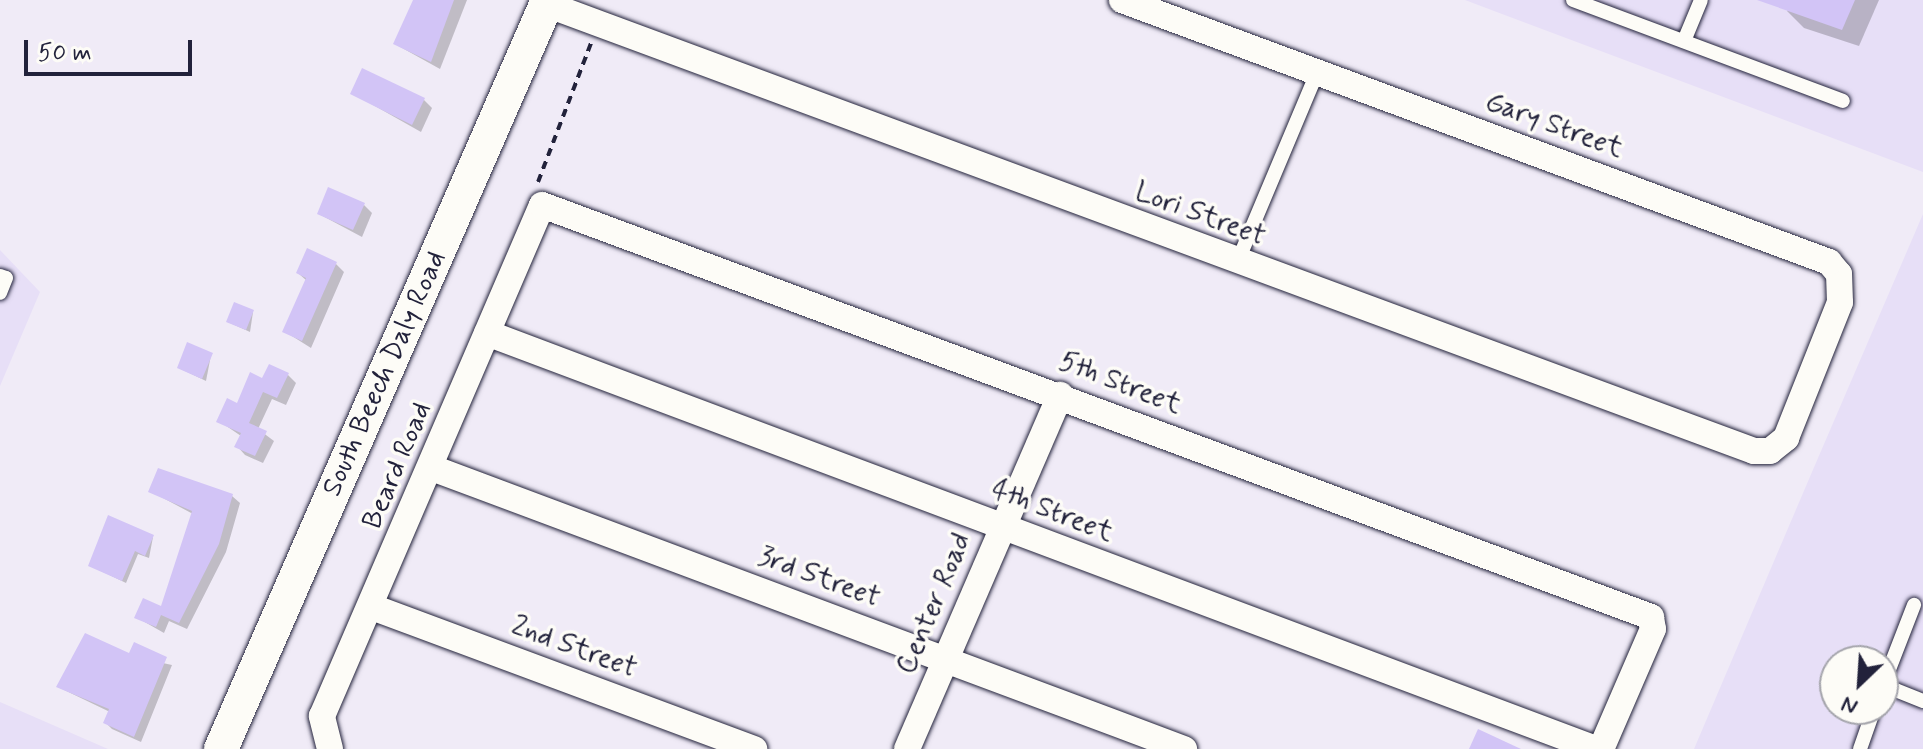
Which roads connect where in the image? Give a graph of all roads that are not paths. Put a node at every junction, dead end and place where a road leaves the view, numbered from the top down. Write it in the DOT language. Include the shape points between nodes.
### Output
graph roads {
  1 [pos="1122,0"];
  2 [pos="1573,0"];
  3 [pos="1701,0"];
  4 [pos="547,2"];
  5 [pos="1684,41"];
  6 [pos="1317,73"];
  7 [pos="1843,101"];
  8 [pos="540,194"];
  9 [pos="1237,263"];
  10 [pos="0,276"];
  11 [pos="0,293"];
  12 [pos="487,333"];
  13 [pos="1060,395"];
  14 [pos="1805,395"];
  15 [pos="432,468"];
  16 [pos="1003,528"];
  17 [pos="1914,605"];
  18 [pos="372,607"];
  19 [pos="1898,645"];
  20 [pos="946,660"];
  21 [pos="1899,691"];
  22 [pos="1923,701"];
  23 [pos="1868,725"];
  24 [pos="221,749"];
  25 [pos="330,749"];
  26 [pos="754,749"];
  27 [pos="907,749"];
  28 [pos="1184,749"];
  29 [pos="1598,749"];
  30 [pos="1860,749"];
  1 -- 6 [label="street, Gary Street"];
  2 -- 5 [label="lane"];
  3 -- 5 [label="lane"];
  4 -- 9 [label="street, Lori Street"];
  4 -- 24 [label="street, South Beech Daly Road"];
  5 -- 7 [label="lane"];
  6 -- 9 [label="lane"];
  6 -- 14 [label="street, Gary Street" via="1829,262 1839,274 1840,302"];
  8 -- 12 [label="street, Beard Road"];
  8 -- 13 [label="street, 5th Street"];
  9 -- 14 [label="street, Lori Street" via="1754,451 1779,447"];
  10 -- 11 [label="lane" via="6,278"];
  12 -- 15 [label="street, Beard Road"];
  12 -- 16 [label="street, 4th Street"];
  13 -- 16 [label="street, Center Road"];
  13 -- 29 [label="street, 5th Street" via="1651,617 1648,640"];
  15 -- 18 [label="street, Beard Road"];
  15 -- 20 [label="street, 3rd Street"];
  16 -- 20 [label="street, Center Road"];
  16 -- 29 [label="street, 4th Street"];
  17 -- 19 [label="lane"];
  18 -- 25 [label="street, Beard Road" via="322,716"];
  18 -- 26 [label="street, 2nd Street"];
  20 -- 27 [label="street, Center Road"];
  20 -- 28 [label="street, 3rd Street"];
  21 -- 22 [label="lane"];
  23 -- 30 [label="lane"];
}
